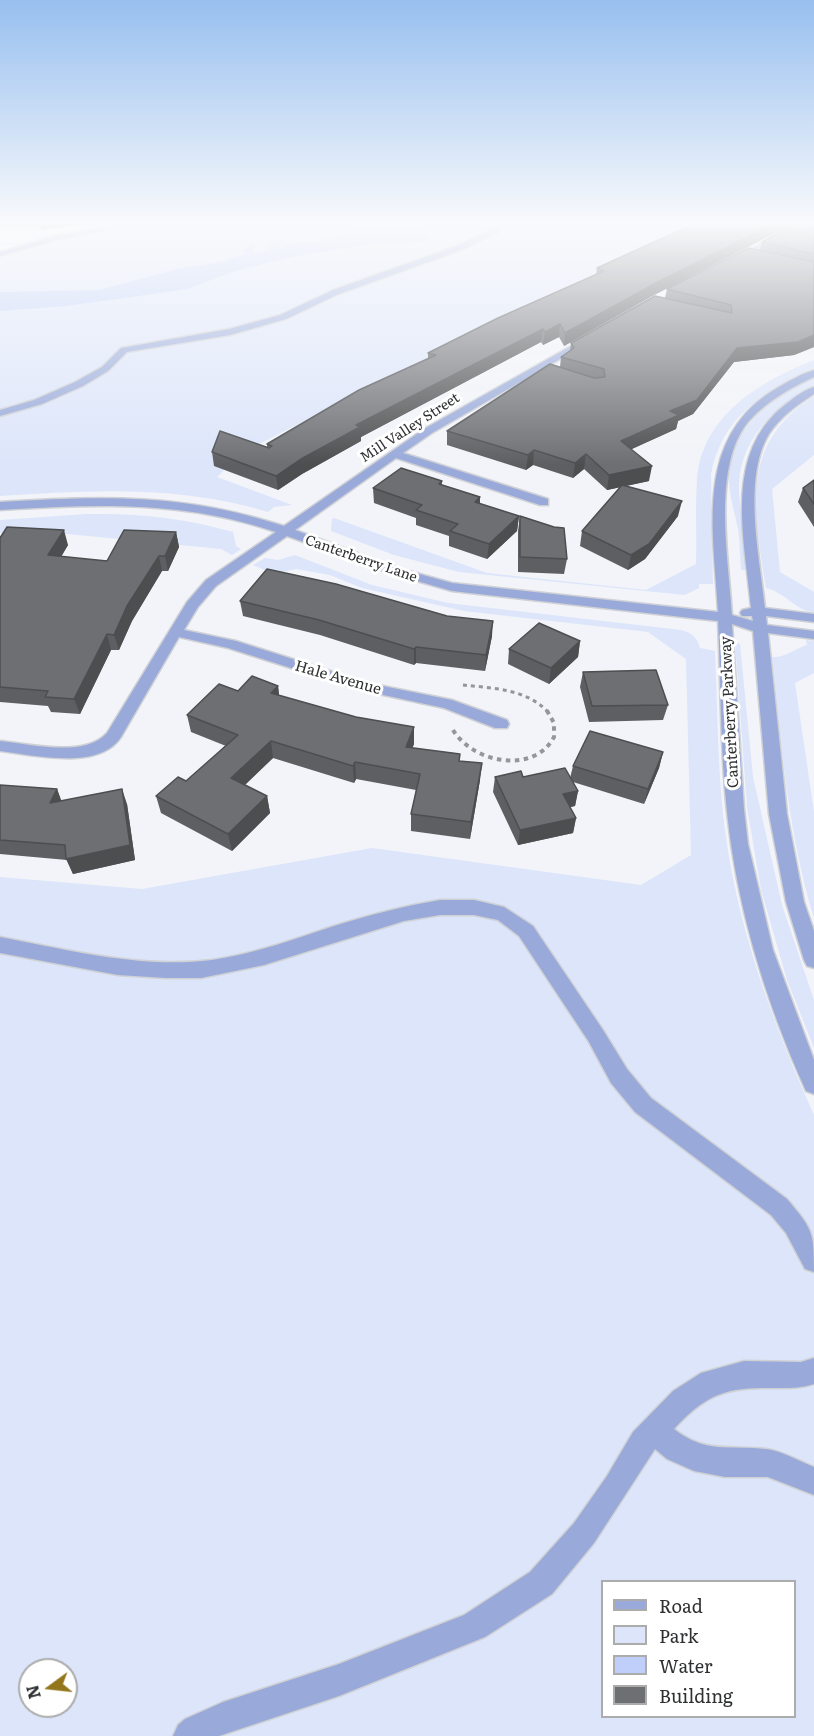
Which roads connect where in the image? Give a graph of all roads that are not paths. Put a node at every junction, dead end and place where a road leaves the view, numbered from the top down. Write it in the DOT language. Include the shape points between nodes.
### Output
graph roads {
  1 [pos="313,303"];
  2 [pos="603,331"];
  3 [pos="537,369"];
  4 [pos="550,373"];
  5 [pos="814,373"];
  6 [pos="814,390"];
  7 [pos="0,413"];
  8 [pos="394,454"];
  9 [pos="543,502"];
  10 [pos="0,506"];
  11 [pos="284,531"];
  12 [pos="757,611"];
  13 [pos="724,617"];
  14 [pos="814,618"];
  15 [pos="759,628"];
  16 [pos="175,632"];
  17 [pos="814,634"];
  18 [pos="501,724"];
  19 [pos="0,746"];
  20 [pos="0,945"];
  21 [pos="814,960"];
  22 [pos="814,1083"];
  23 [pos="814,1260"];
  24 [pos="814,1371"];
  25 [pos="654,1430"];
  26 [pos="814,1481"];
  27 [pos="189,1736"];
  1 -- 7 [label="street" via="283,317 230,332 124,350 105,369 79,384"];
  2 -- 3 [label="street, Mill Valley Street"];
  3 -- 4 [label="street"];
  3 -- 8 [label="street, Mill Valley Street" via="450,417"];
  5 -- 13 [label="street, Canterberry Parkway" via="781,389 759,406 742,423 724,454 719,480"];
  6 -- 12 [label="street" via="772,423 752,458 748,500"];
  8 -- 9 [label="street"];
  8 -- 11 [label="street, Mill Valley Street"];
  10 -- 11 [label="street, Canterberry Lane" via="154,501 221,512"];
  11 -- 13 [label="street, Canterberry Lane" via="407,576 455,588"];
  11 -- 16 [label="street, Mill Valley Street" via="211,584"];
  12 -- 13 [label="street, Canterberry Lane"];
  12 -- 14 [label="street, Canterberry Lane"];
  12 -- 15 [label="street"];
  13 -- 15 [label="street, Canterberry Lane"];
  13 -- 22 [label="street, Canterberry Parkway" via="741,855 760,938"];
  15 -- 17 [label="street, Canterberry Lane"];
  15 -- 21 [label="street" via="777,814 795,902"];
  16 -- 18 [label="street, Hale Avenue" via="231,644 365,687 447,704"];
  16 -- 19 [label="street, Mill Valley Street" via="105,746 76,754"];
  20 -- 23 [label="street" via="127,967 189,970 239,964 391,916 455,907 497,912 526,931 619,1076 643,1105 779,1207"];
  24 -- 25 [label="street" via="801,1375 744,1374 710,1382 682,1400"];
  25 -- 26 [label="street" via="694,1457 768,1463"];
  25 -- 27 [label="street" via="584,1533 542,1583 474,1626 339,1680 223,1718"];
}
